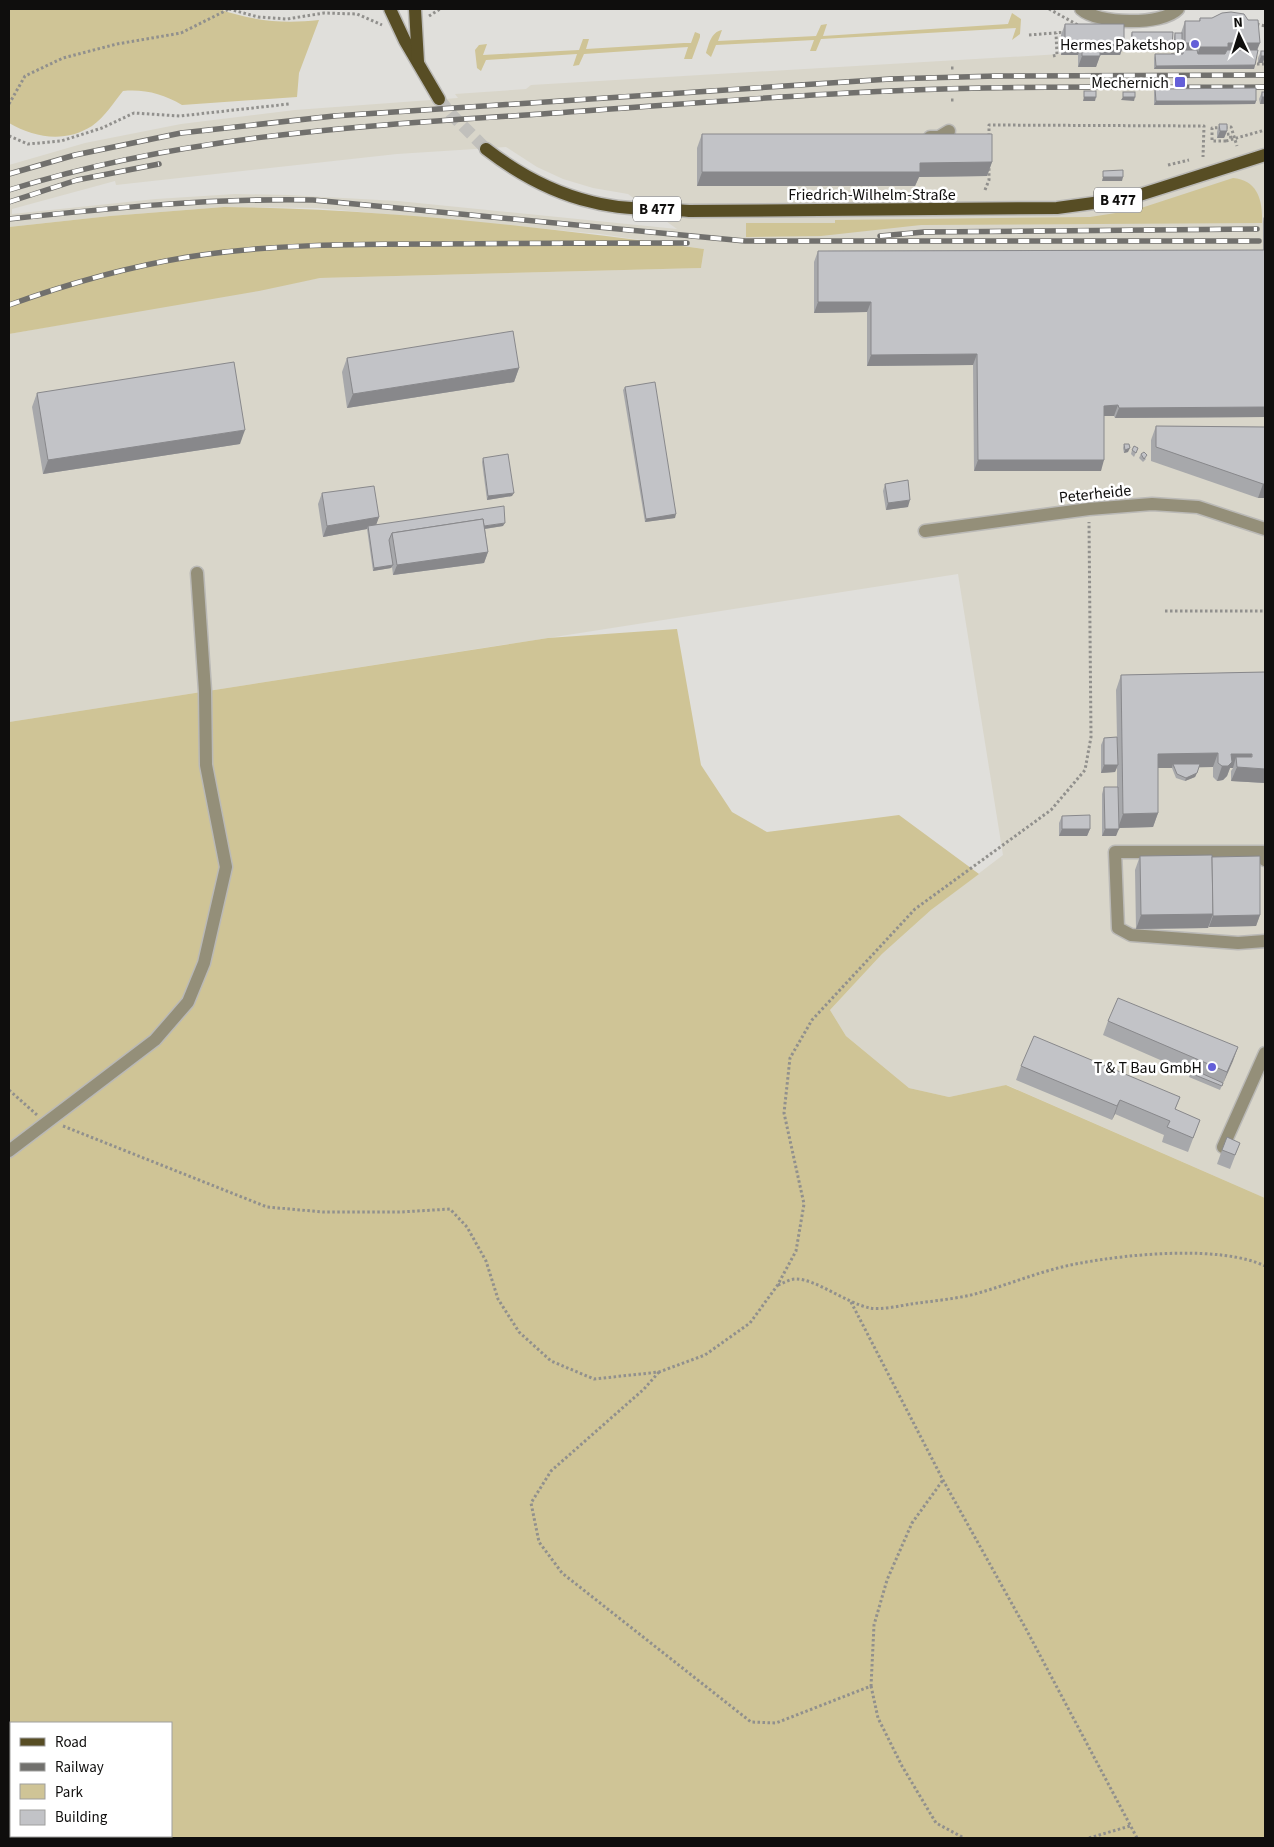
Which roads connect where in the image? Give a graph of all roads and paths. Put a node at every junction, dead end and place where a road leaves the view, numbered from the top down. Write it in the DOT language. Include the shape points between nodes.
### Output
graph roads {
  1 [pos="229,9"];
  2 [pos="390,9"];
  3 [pos="415,9"];
  4 [pos="1049,9"];
  5 [pos="1080,9"];
  6 [pos="1178,9"];
  7 [pos="1257,24"];
  8 [pos="385,26"];
  9 [pos="1265,26"];
  10 [pos="1086,28"];
  11 [pos="1067,32"];
  12 [pos="1056,33"];
  13 [pos="1029,35"];
  14 [pos="1172,37"];
  15 [pos="1124,41"];
  16 [pos="1124,51"];
  17 [pos="1053,56"];
  18 [pos="1181,60"];
  19 [pos="1265,60"];
  20 [pos="1243,64"];
  21 [pos="1253,64"];
  22 [pos="1265,64"];
  23 [pos="418,65"];
  24 [pos="439,99"];
  25 [pos="9,104"];
  26 [pos="289,104"];
  27 [pos="1265,130"];
  28 [pos="949,131"];
  29 [pos="1233,134"];
  30 [pos="9,136"];
  31 [pos="922,138"];
  32 [pos="1231,139"];
  33 [pos="989,144"];
  34 [pos="1237,146"];
  35 [pos="486,149"];
  36 [pos="1265,156"];
  37 [pos="1203,157"];
  38 [pos="1189,160"];
  39 [pos="989,162"];
  40 [pos="1168,165"];
  41 [pos="985,190"];
  42 [pos="1088,509"];
  43 [pos="1265,529"];
  44 [pos="925,531"];
  45 [pos="198,573"];
  46 [pos="1165,611"];
  47 [pos="1265,611"];
  48 [pos="1265,860"];
  49 [pos="1265,941"];
  50 [pos="1265,1053"];
  51 [pos="9,1090"];
  52 [pos="50,1121"];
  53 [pos="1222,1147"];
  54 [pos="9,1151"];
  55 [pos="1265,1266"];
  56 [pos="778,1286"];
  57 [pos="851,1302"];
  58 [pos="659,1372"];
  59 [pos="943,1480"];
  60 [pos="871,1686"];
  61 [pos="1130,1826"];
  62 [pos="964,1838"];
  63 [pos="1089,1838"];
  64 [pos="1137,1838"];
  1 -- 8 [label="path" via="258,17 287,19 324,13 357,14"];
  1 -- 25 [label="path" via="180,33 63,58 25,76"];
  2 -- 23 [label="main road"];
  3 -- 23 [label="main road"];
  4 -- 10 [label="path"];
  5 -- 6 [label="street" via="1095,18 1157,20"];
  7 -- 9 [label="path"];
  11 -- 12 [label="path"];
  12 -- 13 [label="path"];
  12 -- 17 [label="path" via="1057,56"];
  14 -- 18 [label="path" via="1173,60"];
  15 -- 16 [label="path"];
  19 -- 21 [label="path" via="1252,60"];
  20 -- 21 [label="path"];
  21 -- 22 [label="path"];
  23 -- 24 [label="main road"];
  26 -- 30 [label="path" via="180,116 134,113 60,142 28,144"];
  27 -- 32 [label="path, bridge"];
  28 -- 31 [label="street" via="939,137"];
  29 -- 32 [label="path" via="1223,135 1230,134"];
  29 -- 32 [label="path" via="1231,127 1212,128 1212,141"];
  29 -- 34 [label="path"];
  33 -- 37 [label="path" via="989,126 1204,126"];
  35 -- 36 [label="main road, Friedrich-Wilhelm-Straße / B 477" via="524,175 593,202 688,211 1058,208 1130,198"];
  38 -- 40 [label="path"];
  39 -- 41 [label="path" via="989,180"];
  42 -- 43 [label="street, Peterheide" via="1152,504 1198,507"];
  42 -- 44 [label="street, Peterheide"];
  42 -- 56 [label="path" via="1091,737 1085,770 1051,810 915,909 812,1020 790,1058 784,1113 804,1204 796,1251"];
  45 -- 52 [label="street" via="206,765 226,867 204,963 188,1002 155,1040"];
  46 -- 47 [label="path"];
  48 -- 49 [label="street" via="1263,852 1115,852 1118,928 1131,935 1238,943"];
  50 -- 53 [label="street"];
  51 -- 52 [label="path" via="41,1119"];
  52 -- 54 [label="street"];
  52 -- 58 [label="path" via="267,1207 323,1212 450,1209 467,1227 486,1261 498,1299 519,1332 551,1361 594,1379"];
  55 -- 57 [label="path" via="1251,1259 1198,1253 1129,1258 1081,1263 974,1294 902,1306 871,1308"];
  56 -- 57 [label="path" via="790,1280 807,1281"];
  56 -- 58 [label="path" via="750,1323 705,1355"];
  57 -- 59 [label="path"];
  58 -- 60 [label="path" via="551,1471 531,1503 539,1542 562,1573 751,1722 776,1723"];
  59 -- 60 [label="path" via="912,1523 887,1580 874,1625"];
  59 -- 61 [label="path"];
  60 -- 62 [label="path" via="878,1718 936,1822"];
  61 -- 63 [label="path"];
  61 -- 64 [label="path"];
}
